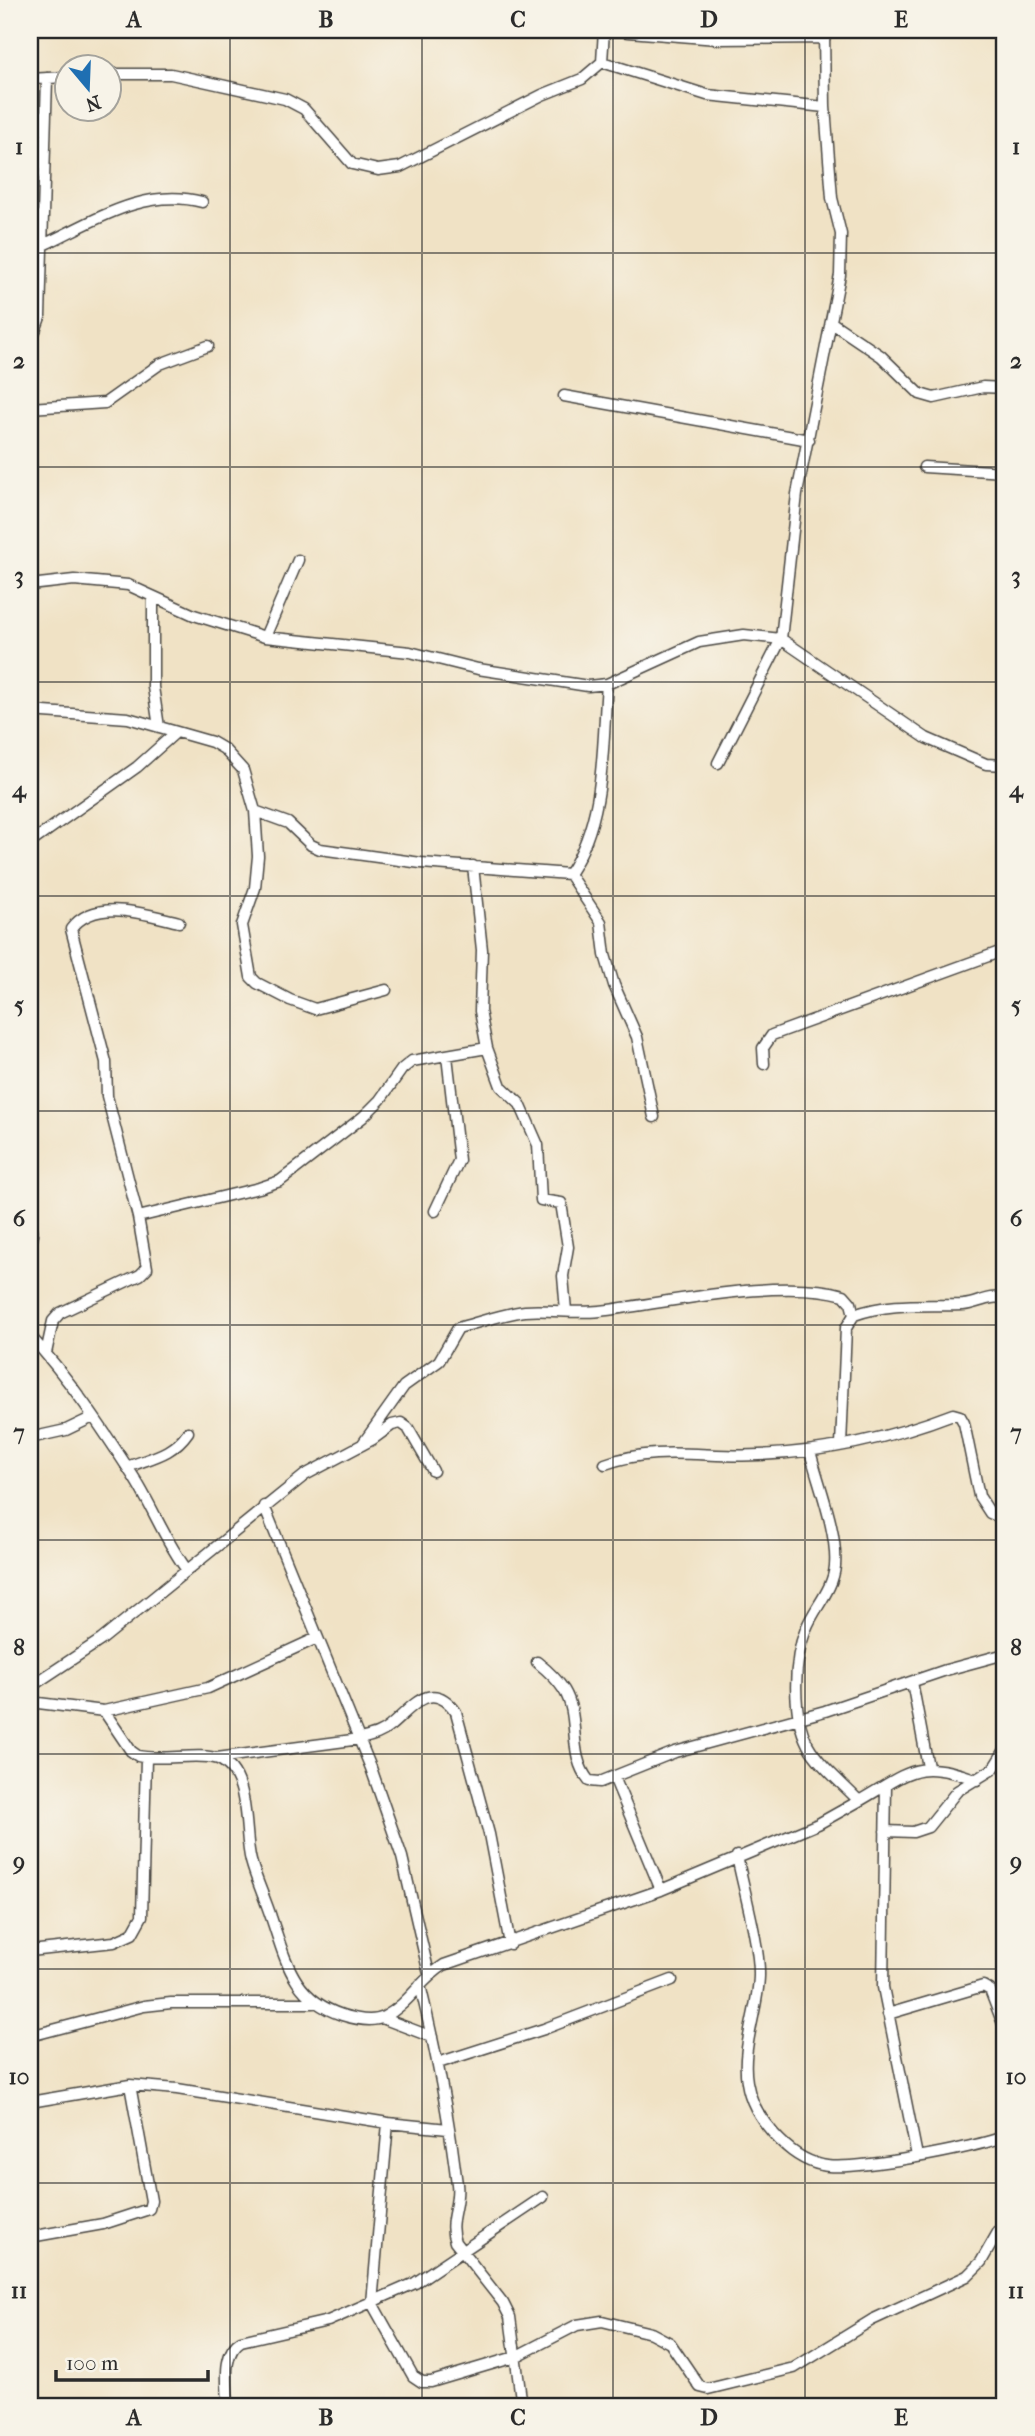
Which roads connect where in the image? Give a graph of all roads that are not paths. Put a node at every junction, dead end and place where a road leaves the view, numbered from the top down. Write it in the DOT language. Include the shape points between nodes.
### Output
graph roads {
  1 [pos="604,30"];
  2 [pos="825,34"];
  3 [pos="602,62"];
  4 [pos="122,74"];
  5 [pos="47,78"];
  6 [pos="52,78"];
  7 [pos="30,79"];
  8 [pos="825,107"];
  9 [pos="202,202"];
  10 [pos="45,244"];
  11 [pos="832,323"];
  12 [pos="30,334"];
  13 [pos="208,346"];
  14 [pos="1005,388"];
  15 [pos="564,396"];
  16 [pos="30,408"];
  17 [pos="809,440"];
  18 [pos="924,467"];
  19 [pos="1005,472"];
  20 [pos="299,560"];
  21 [pos="30,585"];
  22 [pos="153,598"];
  23 [pos="265,637"];
  24 [pos="781,639"];
  25 [pos="607,684"];
  26 [pos="30,711"];
  27 [pos="159,727"];
  28 [pos="174,734"];
  29 [pos="718,763"];
  30 [pos="1005,765"];
  31 [pos="255,811"];
  32 [pos="30,843"];
  33 [pos="473,866"];
  34 [pos="569,874"];
  35 [pos="179,922"];
  36 [pos="1005,950"];
  37 [pos="386,990"];
  38 [pos="487,1048"];
  39 [pos="447,1056"];
  40 [pos="764,1064"];
  41 [pos="654,1117"];
  42 [pos="435,1211"];
  43 [pos="138,1217"];
  44 [pos="30,1219"];
  45 [pos="30,1247"];
  46 [pos="1005,1299"];
  47 [pos="566,1311"];
  48 [pos="854,1315"];
  49 [pos="32,1343"];
  50 [pos="46,1353"];
  51 [pos="93,1417"];
  52 [pos="188,1432"];
  53 [pos="30,1438"];
  54 [pos="362,1445"];
  55 [pos="841,1445"];
  56 [pos="810,1451"];
  57 [pos="605,1464"];
  58 [pos="127,1467"];
  59 [pos="433,1471"];
  60 [pos="264,1506"];
  61 [pos="1005,1519"];
  62 [pos="187,1570"];
  63 [pos="317,1638"];
  64 [pos="1004,1656"];
  65 [pos="537,1662"];
  66 [pos="912,1682"];
  67 [pos="30,1687"];
  68 [pos="30,1702"];
  69 [pos="104,1711"];
  70 [pos="797,1718"];
  71 [pos="360,1739"];
  72 [pos="1005,1750"];
  73 [pos="146,1758"];
  74 [pos="217,1758"];
  75 [pos="928,1767"];
  76 [pos="614,1777"];
  77 [pos="977,1780"];
  78 [pos="886,1785"];
  79 [pos="859,1801"];
  80 [pos="885,1831"];
  81 [pos="737,1856"];
  82 [pos="661,1890"];
  83 [pos="510,1944"];
  84 [pos="30,1951"];
  85 [pos="429,1975"];
  86 [pos="672,1980"];
  87 [pos="420,1985"];
  88 [pos="314,2003"];
  89 [pos="888,2014"];
  90 [pos="382,2018"];
  91 [pos="1005,2029"];
  92 [pos="30,2036"];
  93 [pos="432,2037"];
  94 [pos="438,2063"];
  95 [pos="130,2085"];
  96 [pos="30,2102"];
  97 [pos="388,2123"];
  98 [pos="449,2129"];
  99 [pos="1005,2136"];
  100 [pos="917,2156"];
  101 [pos="543,2197"];
  102 [pos="1005,2220"];
  103 [pos="30,2237"];
  104 [pos="462,2253"];
  105 [pos="372,2303"];
  106 [pos="515,2357"];
  107 [pos="228,2406"];
  108 [pos="522,2406"];
  1 -- 2 [label="street" via="717,38"];
  1 -- 3 [label="street"];
  2 -- 8 [label="street"];
  3 -- 4 [label="street" via="582,79 532,99 400,167 378,170 352,164 304,109 285,99 171,74"];
  3 -- 8 [label="street" via="707,94"];
  5 -- 6 [label="street"];
  5 -- 7 [label="street"];
  5 -- 10 [label="street"];
  8 -- 11 [label="street" via="832,198 841,234"];
  9 -- 10 [label="street" via="163,196 127,205"];
  10 -- 12 [label="street" via="40,317"];
  11 -- 14 [label="street" via="881,356 920,394 934,398 983,387"];
  11 -- 17 [label="street"];
  13 -- 16 [label="street" via="160,365 105,403"];
  15 -- 17 [label="street"];
  17 -- 24 [label="street" via="797,494"];
  18 -- 19 [label="street"];
  20 -- 23 [label="street"];
  21 -- 22 [label="street" via="74,580 128,585"];
  22 -- 23 [label="street"];
  22 -- 27 [label="street" via="153,687"];
  23 -- 25 [label="street" via="410,652 558,684"];
  24 -- 25 [label="street" via="744,635 699,642"];
  24 -- 29 [label="street"];
  24 -- 30 [label="street" via="926,738 986,764"];
  25 -- 34 [label="street" via="596,813 588,842"];
  26 -- 27 [label="street" via="128,718"];
  27 -- 28 [label="street"];
  28 -- 31 [label="street" via="212,742 237,761"];
  28 -- 32 [label="street" via="137,767"];
  31 -- 33 [label="street" via="288,824 320,849"];
  31 -- 37 [label="street" via="255,888 242,925 251,977 279,995 315,1009"];
  33 -- 34 [label="street"];
  33 -- 38 [label="street" via="482,950 480,1011"];
  34 -- 41 [label="street" via="601,922 605,955 637,1037"];
  35 -- 43 [label="street" via="113,910 76,922 71,929 106,1062 107,1096"];
  36 -- 40 [label="street" via="772,1035 762,1048"];
  38 -- 39 [label="street"];
  38 -- 47 [label="street" via="502,1086 520,1104 538,1145 541,1200 561,1203 568,1247 562,1276"];
  39 -- 42 [label="street" via="459,1160"];
  39 -- 43 [label="street" via="412,1061 380,1100 280,1181"];
  43 -- 50 [label="street" via="147,1268 60,1314 53,1321"];
  44 -- 45 [label="street"];
  46 -- 48 [label="street" via="992,1296 967,1305 899,1303"];
  47 -- 48 [label="street" via="796,1289 844,1295"];
  47 -- 54 [label="street" via="509,1314 458,1328 439,1361 404,1386"];
  48 -- 55 [label="street" via="846,1328"];
  49 -- 50 [label="street"];
  50 -- 51 [label="street"];
  51 -- 53 [label="street" via="66,1430"];
  51 -- 58 [label="street"];
  52 -- 58 [label="street" via="165,1455"];
  54 -- 59 [label="street" via="401,1423"];
  54 -- 60 [label="street" via="305,1475"];
  55 -- 56 [label="street"];
  55 -- 61 [label="street" via="881,1439 960,1416 979,1496 990,1513"];
  56 -- 57 [label="street" via="649,1453"];
  56 -- 70 [label="street" via="835,1548 835,1568 805,1630 796,1681"];
  58 -- 62 [label="street" via="170,1548"];
  60 -- 62 [label="street"];
  60 -- 63 [label="street"];
  62 -- 67 [label="street" via="101,1640"];
  63 -- 69 [label="street" via="208,1688"];
  63 -- 71 [label="street"];
  64 -- 66 [label="street"];
  65 -- 76 [label="street" via="565,1692 581,1771 589,1781"];
  66 -- 70 [label="street"];
  66 -- 75 [label="street"];
  68 -- 69 [label="street"];
  69 -- 73 [label="street" via="131,1751"];
  70 -- 76 [label="street" via="675,1752"];
  70 -- 79 [label="street" via="809,1746"];
  71 -- 74 [label="street"];
  71 -- 83 [label="street" via="380,1734 424,1697 450,1703 489,1835"];
  71 -- 85 [label="street" via="402,1857"];
  72 -- 77 [label="street" via="993,1769"];
  73 -- 74 [label="street"];
  73 -- 84 [label="street" via="142,1916 132,1934 114,1942"];
  74 -- 88 [label="street" via="238,1780 251,1863 281,1953"];
  75 -- 77 [label="street"];
  75 -- 78 [label="street"];
  76 -- 82 [label="street"];
  77 -- 80 [label="street" via="957,1791 928,1826 913,1832"];
  78 -- 79 [label="street"];
  78 -- 80 [label="street"];
  79 -- 81 [label="street" via="818,1824"];
  80 -- 89 [label="street" via="883,1987"];
  81 -- 82 [label="street"];
  81 -- 100 [label="street" via="759,1972 747,2082 757,2111 771,2133 819,2165"];
  82 -- 83 [label="street"];
  83 -- 85 [label="street" via="444,1965"];
  85 -- 87 [label="street"];
  86 -- 94 [label="street"];
  87 -- 90 [label="street" via="409,2000"];
  87 -- 93 [label="street"];
  88 -- 90 [label="street" via="357,2020"];
  88 -- 92 [label="street" via="144,2006"];
  89 -- 91 [label="street" via="983,1986 990,1990"];
  89 -- 100 [label="street"];
  90 -- 93 [label="street"];
  93 -- 94 [label="street"];
  94 -- 98 [label="street"];
  95 -- 96 [label="street"];
  95 -- 97 [label="street"];
  95 -- 103 [label="street" via="149,2209 103,2224"];
  97 -- 98 [label="street"];
  97 -- 105 [label="street"];
  98 -- 104 [label="street" via="458,2188 451,2231"];
  99 -- 100 [label="street"];
  101 -- 104 [label="street"];
  102 -- 106 [label="street" via="981,2262 967,2276 872,2320 794,2368 708,2389 700,2387 670,2343 652,2333 601,2321 577,2325"];
  104 -- 105 [label="street"];
  104 -- 106 [label="street" via="503,2302"];
  105 -- 106 [label="street" via="413,2376 422,2382"];
  105 -- 107 [label="street" via="328,2321 233,2346 228,2355"];
  106 -- 108 [label="street"];
}
